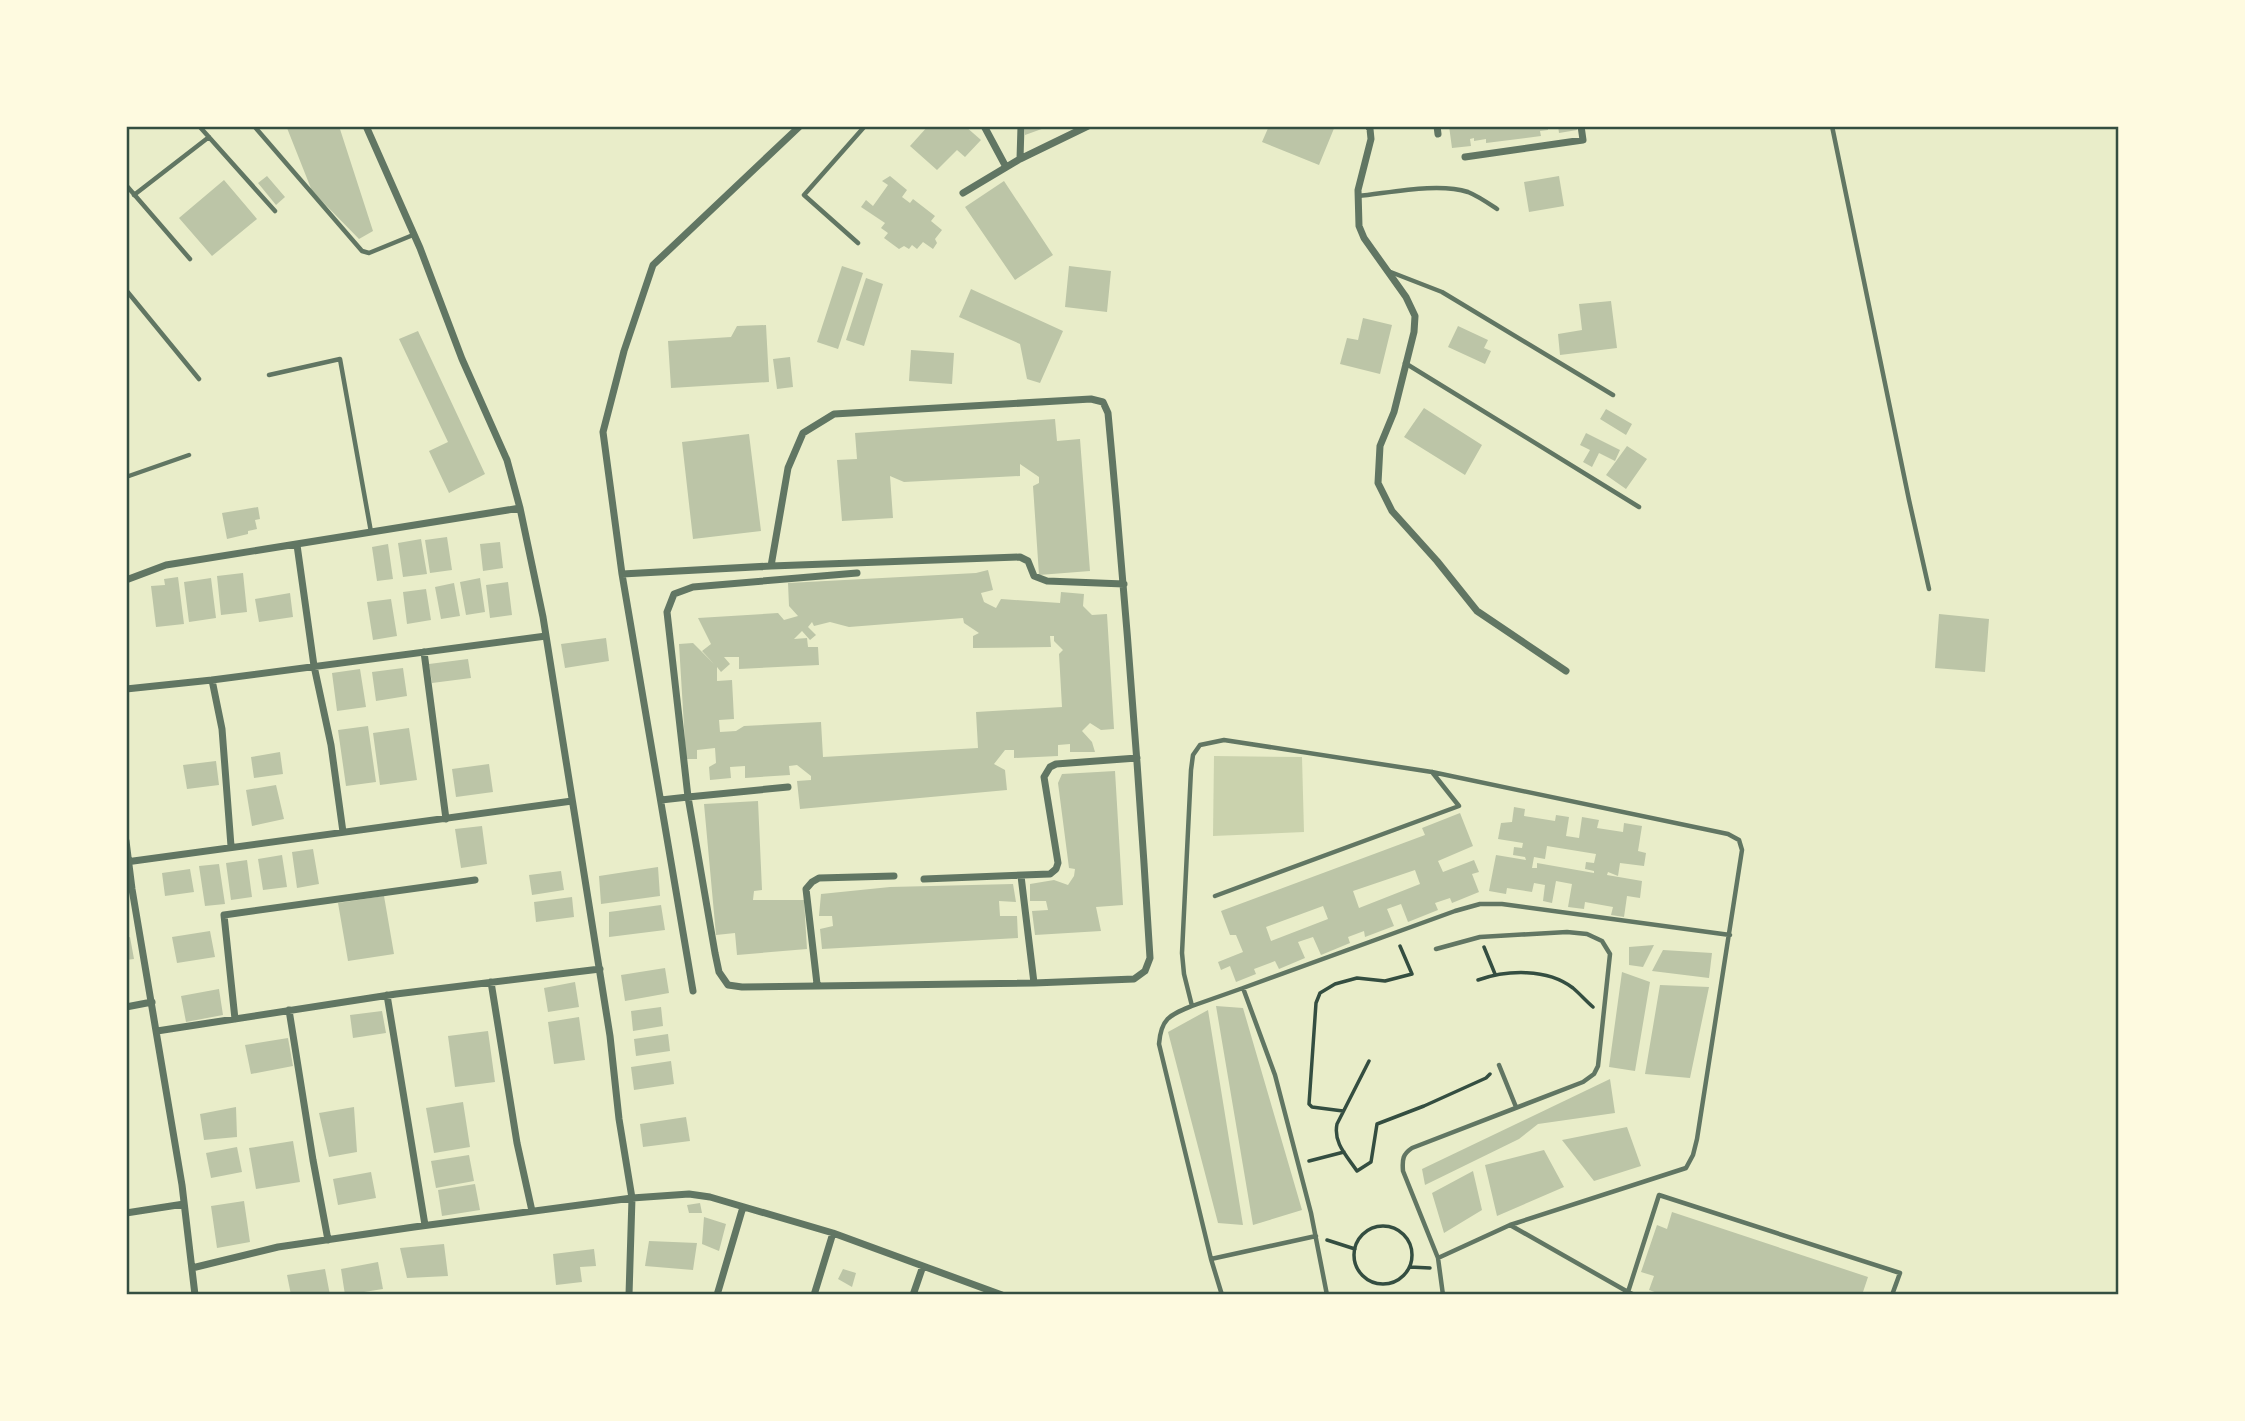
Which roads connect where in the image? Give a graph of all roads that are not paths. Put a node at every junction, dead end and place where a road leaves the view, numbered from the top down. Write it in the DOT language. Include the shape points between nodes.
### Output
graph roads {
  1 [pos="199,126"];
  2 [pos="254,126"];
  3 [pos="366,126"];
  4 [pos="800,126"];
  5 [pos="865,126"];
  6 [pos="984,126"];
  7 [pos="1021,126"];
  8 [pos="1088,126"];
  9 [pos="1368,126"];
  10 [pos="1581,126"];
  11 [pos="1832,126"];
  12 [pos="209,136"];
  13 [pos="1465,157"];
  14 [pos="1020,159"];
  15 [pos="1006,167"];
  16 [pos="126,185"];
  17 [pos="963,193"];
  18 [pos="134,195"];
  19 [pos="1358,196"];
  20 [pos="1497,209"];
  21 [pos="275,211"];
  22 [pos="414,234"];
  23 [pos="858,243"];
  24 [pos="190,259"];
  25 [pos="1387,270"];
  26 [pos="126,290"];
  27 [pos="1405,363"];
  28 [pos="269,375"];
  29 [pos="199,379"];
  30 [pos="1613,395"];
  31 [pos="189,455"];
  32 [pos="126,477"];
  33 [pos="1639,507"];
  34 [pos="520,508"];
  35 [pos="372,533"];
  36 [pos="297,545"];
  37 [pos="771,566"];
  38 [pos="857,573"];
  39 [pos="622,575"];
  40 [pos="126,580"];
  41 [pos="1124,584"];
  42 [pos="1929,589"];
  43 [pos="546,636"];
  44 [pos="424,652"];
  45 [pos="314,666"];
  46 [pos="1566,671"];
  47 [pos="212,680"];
  48 [pos="126,689"];
  49 [pos="1138,758"];
  50 [pos="1432,772"];
  51 [pos="788,787"];
  52 [pos="688,797"];
  53 [pos="660,800"];
  54 [pos="572,801"];
  55 [pos="446,819"];
  56 [pos="343,832"];
  57 [pos="126,841"];
  58 [pos="231,846"];
  59 [pos="127,862"];
  60 [pos="894,876"];
  61 [pos="1021,876"];
  62 [pos="924,879"];
  63 [pos="475,880"];
  64 [pos="1215,896"];
  65 [pos="1730,935"];
  66 [pos="1436,950"];
  67 [pos="600,969"];
  68 [pos="491,982"];
  69 [pos="1034,982"];
  70 [pos="817,984"];
  71 [pos="1242,988"];
  72 [pos="693,991"];
  73 [pos="387,995"];
  74 [pos="152,1002"];
  75 [pos="1192,1006"];
  76 [pos="126,1007"];
  77 [pos="289,1010"];
  78 [pos="235,1019"];
  79 [pos="158,1031"];
  80 [pos="1499,1065"];
  81 [pos="1516,1107"];
  82 [pos="632,1198"];
  83 [pos="184,1204"];
  84 [pos="743,1207"];
  85 [pos="533,1211"];
  86 [pos="126,1213"];
  87 [pos="425,1225"];
  88 [pos="1510,1225"];
  89 [pos="833,1233"];
  90 [pos="1316,1236"];
  91 [pos="328,1240"];
  92 [pos="1438,1258"];
  93 [pos="1211,1259"];
  94 [pos="923,1266"];
  95 [pos="192,1268"];
  96 [pos="1628,1292"];
  97 [pos="195,1295"];
  98 [pos="629,1295"];
  99 [pos="717,1295"];
  100 [pos="814,1295"];
  101 [pos="914,1295"];
  102 [pos="1002,1295"];
  103 [pos="1222,1295"];
  104 [pos="1327,1295"];
  105 [pos="1443,1295"];
  106 [pos="1636,1295"];
  107 [pos="1892,1295"];
  1 -- 12 [label="lane"];
  2 -- 22 [label="lane" via="362,251 369,253"];
  3 -- 22 [label="street"];
  4 -- 39 [label="street" via="653,265 603,432"];
  5 -- 23 [label="lane" via="804,195"];
  6 -- 15 [label="street"];
  7 -- 14 [label="street"];
  8 -- 14 [label="street"];
  9 -- 19 [label="street" via="1371,139"];
  10 -- 13 [label="street" via="1583,140"];
  11 -- 42 [label="lane"];
  12 -- 18 [label="lane"];
  12 -- 21 [label="lane"];
  14 -- 15 [label="street"];
  15 -- 17 [label="street"];
  16 -- 18 [label="lane"];
  18 -- 24 [label="lane"];
  19 -- 20 [label="lane" via="1454,189"];
  19 -- 25 [label="street" via="1359,226"];
  22 -- 34 [label="street" via="462,359 508,460"];
  25 -- 27 [label="street" via="1415,316"];
  25 -- 30 [label="lane" via="1442,292"];
  26 -- 29 [label="lane"];
  27 -- 33 [label="lane"];
  27 -- 46 [label="street" via="1378,462 1378,483 1392,511 1477,611"];
  28 -- 35 [label="lane" via="341,359"];
  31 -- 32 [label="lane"];
  34 -- 35 [label="street"];
  34 -- 43 [label="street"];
  35 -- 36 [label="street"];
  36 -- 40 [label="street" via="166,565"];
  36 -- 45 [label="street"];
  37 -- 39 [label="street"];
  37 -- 41 [label="street" via="1020,557 1028,561 1034,576 1047,581"];
  37 -- 41 [label="street" via="788,468 803,433 834,414 1091,399 1103,402 1108,414"];
  38 -- 52 [label="street" via="727,582 674,594 667,611"];
  39 -- 53 [label="street"];
  41 -- 49 [label="street"];
  43 -- 44 [label="street"];
  43 -- 54 [label="street"];
  44 -- 45 [label="street"];
  44 -- 55 [label="street"];
  45 -- 47 [label="street"];
  45 -- 56 [label="street"];
  47 -- 48 [label="street"];
  47 -- 58 [label="street" via="222,729"];
  49 -- 61 [label="street" via="1049,768 1044,777 1058,863 1050,874"];
  49 -- 69 [label="street" via="1150,958 1145,971 1134,979"];
  50 -- 64 [label="lane" via="1459,806"];
  50 -- 65 [label="lane" via="1739,840 1742,850"];
  50 -- 75 [label="lane" via="1224,740 1200,745 1191,770 1182,953"];
  51 -- 52 [label="street"];
  52 -- 53 [label="street"];
  52 -- 70 [label="street" via="719,972 728,985 742,987"];
  53 -- 72 [label="street"];
  54 -- 55 [label="street"];
  54 -- 67 [label="street"];
  55 -- 56 [label="street"];
  56 -- 58 [label="street"];
  57 -- 59 [label="street"];
  58 -- 59 [label="street"];
  59 -- 74 [label="street"];
  60 -- 70 [label="street" via="819,878 806,889"];
  61 -- 62 [label="street"];
  61 -- 69 [label="street"];
  63 -- 78 [label="street" via="224,915"];
  65 -- 71 [label="lane" via="1480,904"];
  65 -- 88 [label="lane" via="1697,1139 1686,1168"];
  66 -- 81 [label="lane" via="1480,936 1567,932 1602,941 1610,954 1594,1074"];
  67 -- 68 [label="street"];
  67 -- 82 [label="street"];
  68 -- 73 [label="street"];
  68 -- 85 [label="street"];
  69 -- 70 [label="street"];
  71 -- 75 [label="lane"];
  71 -- 90 [label="lane" via="1275,1076"];
  73 -- 77 [label="street"];
  73 -- 87 [label="street"];
  74 -- 76 [label="street"];
  74 -- 79 [label="street"];
  75 -- 93 [label="lane" via="1166,1019 1159,1044"];
  77 -- 78 [label="street"];
  77 -- 91 [label="street"];
  78 -- 79 [label="street"];
  79 -- 83 [label="street"];
  80 -- 81 [label="lane"];
  81 -- 92 [label="lane" via="1405,1153 1403,1171"];
  82 -- 84 [label="street" via="689,1194"];
  82 -- 85 [label="street"];
  82 -- 98 [label="street"];
  83 -- 86 [label="street"];
  83 -- 95 [label="street"];
  84 -- 89 [label="street"];
  84 -- 99 [label="street"];
  85 -- 87 [label="street"];
  87 -- 91 [label="street"];
  88 -- 92 [label="lane"];
  88 -- 96 [label="lane"];
  89 -- 94 [label="street"];
  89 -- 100 [label="street"];
  90 -- 93 [label="lane"];
  90 -- 104 [label="lane"];
  91 -- 95 [label="street"];
  92 -- 105 [label="lane"];
  93 -- 103 [label="lane"];
  94 -- 101 [label="street"];
  94 -- 102 [label="street"];
  95 -- 97 [label="street"];
  96 -- 106 [label="lane"];
  96 -- 107 [label="lane" via="1659,1195 1900,1273"];
}
